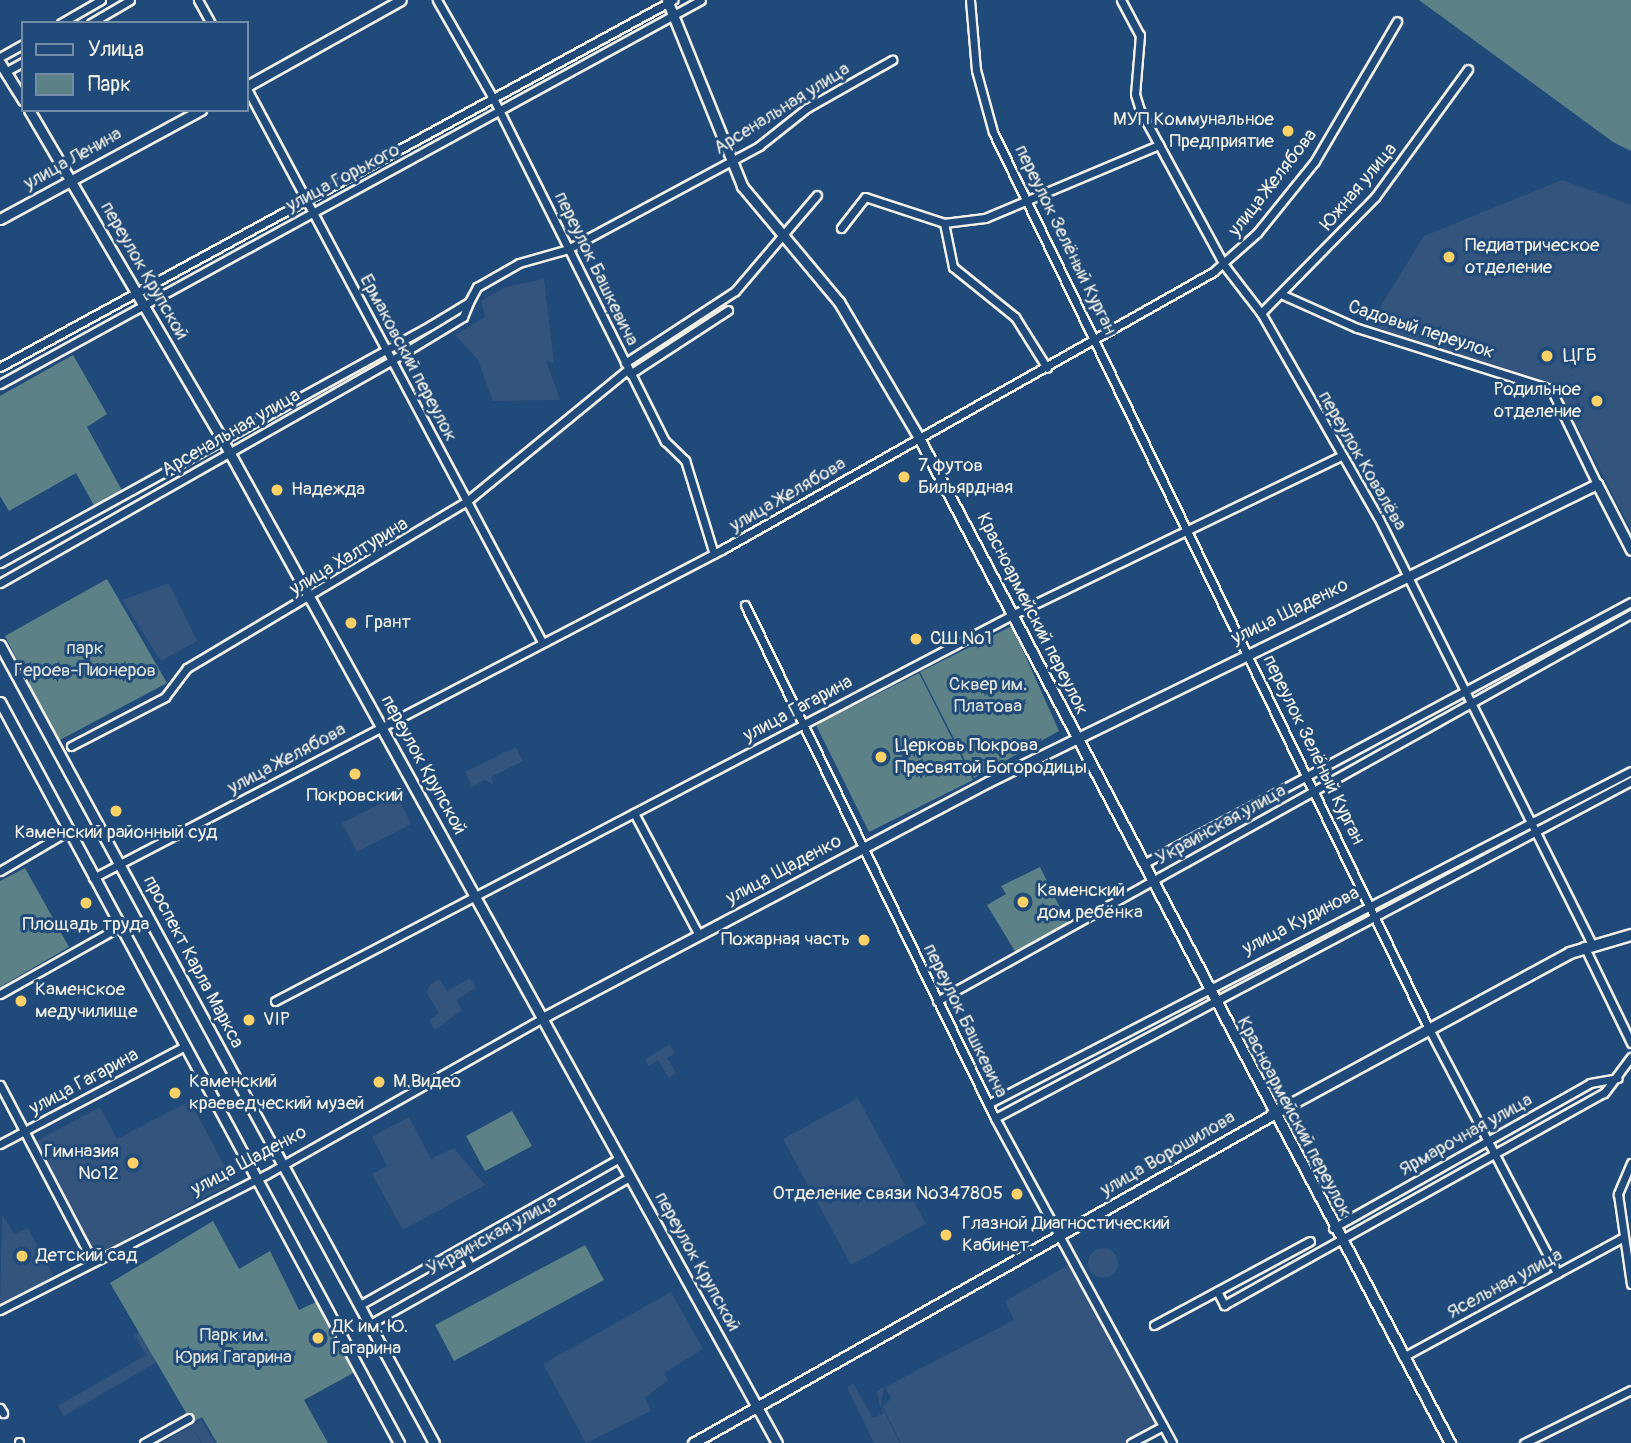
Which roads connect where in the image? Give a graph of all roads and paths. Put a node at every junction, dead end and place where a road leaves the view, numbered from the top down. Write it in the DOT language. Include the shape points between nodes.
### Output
graph roads {
  1 [pos="102,0"];
  2 [pos="130,0"];
  3 [pos="198,0"];
  4 [pos="401,0"];
  5 [pos="437,0"];
  6 [pos="701,0"];
  7 [pos="970,0"];
  8 [pos="1121,0"];
  9 [pos="669,1"];
  10 [pos="673,15"];
  11 [pos="65,21"];
  12 [pos="94,21"];
  13 [pos="210,21"];
  14 [pos="1397,21"];
  15 [pos="21,45"];
  16 [pos="0,57"];
  17 [pos="892,60"];
  18 [pos="21,62"];
  19 [pos="3,67"];
  20 [pos="1468,69"];
  21 [pos="248,86"];
  22 [pos="248,89"];
  23 [pos="21,97"];
  24 [pos="493,98"];
  25 [pos="500,111"];
  26 [pos="30,112"];
  27 [pos="197,112"];
  28 [pos="1158,145"];
  29 [pos="730,161"];
  30 [pos="71,180"];
  31 [pos="817,195"];
  32 [pos="304,199"];
  33 [pos="1031,202"];
  34 [pos="312,212"];
  35 [pos="0,219"];
  36 [pos="944,222"];
  37 [pos="841,228"];
  38 [pos="784,231"];
  39 [pos="568,248"];
  40 [pos="1224,265"];
  41 [pos="136,292"];
  42 [pos="1283,295"];
  43 [pos="469,302"];
  44 [pos="143,304"];
  45 [pos="728,310"];
  46 [pos="1261,313"];
  47 [pos="1096,341"];
  48 [pos="386,350"];
  49 [pos="392,360"];
  50 [pos="0,367"];
  51 [pos="1047,368"];
  52 [pos="628,369"];
  53 [pos="0,384"];
  54 [pos="919,438"];
  55 [pos="222,439"];
  56 [pos="229,451"];
  57 [pos="1340,456"];
  58 [pos="1597,484"];
  59 [pos="467,500"];
  60 [pos="1187,529"];
  61 [pos="1631,550"];
  62 [pos="714,554"];
  63 [pos="0,562"];
  64 [pos="1406,574"];
  65 [pos="0,583"];
  66 [pos="311,599"];
  67 [pos="1631,602"];
  68 [pos="745,605"];
  69 [pos="1014,614"];
  70 [pos="1631,614"];
  71 [pos="542,642"];
  72 [pos="0,645"];
  73 [pos="1249,652"];
  74 [pos="1465,694"];
  75 [pos="1,704"];
  76 [pos="1470,704"];
  77 [pos="801,724"];
  78 [pos="382,727"];
  79 [pos="1076,740"];
  80 [pos="71,746"];
  81 [pos="1631,771"];
  82 [pos="1310,776"];
  83 [pos="1631,781"];
  84 [pos="1316,789"];
  85 [pos="634,813"];
  86 [pos="1528,824"];
  87 [pos="68,831"];
  88 [pos="1534,833"];
  89 [pos="863,848"];
  90 [pos="120,863"];
  91 [pos="1145,863"];
  92 [pos="0,871"];
  93 [pos="93,878"];
  94 [pos="1154,881"];
  95 [pos="475,895"];
  96 [pos="1368,904"];
  97 [pos="1375,917"];
  98 [pos="119,927"];
  99 [pos="698,935"];
  100 [pos="1631,935"];
  101 [pos="1587,944"];
  102 [pos="1206,987"];
  103 [pos="0,994"];
  104 [pos="275,1001"];
  105 [pos="937,1001"];
  106 [pos="1213,1001"];
  107 [pos="544,1017"];
  108 [pos="1429,1029"];
  109 [pos="1631,1043"];
  110 [pos="183,1047"];
  111 [pos="1631,1057"];
  112 [pos="1619,1078"];
  113 [pos="0,1085"];
  114 [pos="988,1104"];
  115 [pos="1272,1115"];
  116 [pos="995,1118"];
  117 [pos="25,1131"];
  118 [pos="1488,1140"];
  119 [pos="0,1144"];
  120 [pos="1495,1153"];
  121 [pos="620,1158"];
  122 [pos="1631,1163"];
  123 [pos="281,1164"];
  124 [pos="630,1177"];
  125 [pos="256,1180"];
  126 [pos="1333,1229"];
  127 [pos="1060,1237"];
  128 [pos="1622,1238"];
  129 [pos="1310,1241"];
  130 [pos="1340,1242"];
  131 [pos="461,1248"];
  132 [pos="93,1262"];
  133 [pos="470,1266"];
  134 [pos="1557,1273"];
  135 [pos="1631,1284"];
  136 [pos="1217,1292"];
  137 [pos="360,1305"];
  138 [pos="0,1310"];
  139 [pos="370,1324"];
  140 [pos="1154,1325"];
  141 [pos="1403,1357"];
  142 [pos="1631,1390"];
  143 [pos="757,1408"];
  144 [pos="189,1418"];
  145 [pos="1163,1426"];
  146 [pos="1539,1439"];
  147 [pos="144,1443"];
  148 [pos="400,1443"];
  149 [pos="434,1443"];
  150 [pos="693,1443"];
  151 [pos="777,1443"];
  152 [pos="1131,1443"];
  153 [pos="1172,1443"];
  154 [pos="1450,1443"];
  155 [pos="1524,1443"];
  1 -- 11 [label="street"];
  2 -- 12 [label="street"];
  3 -- 13 [label="street"];
  4 -- 21 [label="street"];
  5 -- 24 [label="street, переулок Башкевича"];
  6 -- 10 [label="street, улица Горького"];
  7 -- 33 [label="street, переулок Зелёный Курган" via="984,101"];
  8 -- 28 [label="street, переулок Ковалёва" via="1140,34 1136,99"];
  9 -- 10 [label="street, Красноармейский переулок"];
  9 -- 24 [label="street, улица Горького"];
  10 -- 25 [label="street, улица Горького"];
  10 -- 29 [label="street, Красноармейский переулок"];
  14 -- 40 [label="street, улица Желябова" via="1315,161"];
  15 -- 16 [label="street"];
  17 -- 29 [label="street, Арсенальная улица"];
  18 -- 19 [label="street"];
  19 -- 23 [label="street"];
  20 -- 42 [label="street, Южная улица" via="1375,197"];
  22 -- 32 [label="street, Ермаковский переулок"];
  24 -- 25 [label="street, переулок Башкевича"];
  24 -- 32 [label="street, улица Горького"];
  25 -- 34 [label="street, улица Горького"];
  25 -- 39 [label="street, переулок Башкевича"];
  26 -- 30 [label="street, переулок Крупской"];
  27 -- 30 [label="street, улица Ленина"];
  28 -- 33 [label="street"];
  28 -- 40 [label="street, переулок Ковалёва"];
  29 -- 38 [label="street, Красноармейский переулок" via="742,186"];
  29 -- 39 [label="street, Арсенальная улица"];
  30 -- 35 [label="street, улица Ленина"];
  30 -- 41 [label="street, переулок Крупской"];
  31 -- 38 [label="street, улица Халтурина"];
  32 -- 34 [label="street, Ермаковский переулок"];
  32 -- 41 [label="street, улица Горького"];
  33 -- 36 [label="street" via="971,221"];
  33 -- 47 [label="street, переулок Зелёный Курган"];
  34 -- 44 [label="street, улица Горького"];
  34 -- 48 [label="street, Ермаковский переулок"];
  36 -- 37 [label="street" via="865,197"];
  36 -- 51 [label="street" via="953,267 1015,317"];
  38 -- 52 [label="street, улица Халтурина" via="735,291"];
  38 -- 54 [label="street, Красноармейский переулок" via="839,302"];
  39 -- 43 [label="street, Арсенальная улица" via="519,263 477,287"];
  39 -- 52 [label="street, переулок Башкевича"];
  40 -- 46 [label="street, переулок Ковалёва"];
  40 -- 47 [label="street, улица Желябова"];
  41 -- 44 [label="street, переулок Крупской"];
  41 -- 50 [label="street, улица Горького"];
  42 -- 46 [label="street, Южная улица"];
  42 -- 58 [label="street, Садовый переулок" via="1357,328 1551,389"];
  43 -- 48 [label="street, Арсенальная улица"];
  43 -- 49 [label="street, Арсенальная улица" via="463,317"];
  44 -- 53 [label="street, улица Горького"];
  44 -- 55 [label="street, переулок Крупской"];
  45 -- 52 [label="street"];
  46 -- 57 [label="street, переулок Ковалёва"];
  47 -- 51 [label="street, улица Желябова"];
  47 -- 60 [label="street, переулок Зелёный Курган"];
  48 -- 49 [label="street, Ермаковский переулок"];
  48 -- 55 [label="street, Арсенальная улица"];
  49 -- 56 [label="street, Арсенальная улица"];
  49 -- 59 [label="street, Ермаковский переулок"];
  51 -- 54 [label="street, улица Желябова"];
  52 -- 59 [label="street, улица Халтурина"];
  52 -- 62 [label="street, переулок Башкевича" via="665,441 685,460"];
  54 -- 62 [label="street, улица Желябова"];
  54 -- 69 [label="street, Красноармейский переулок"];
  55 -- 56 [label="street, переулок Крупской"];
  55 -- 63 [label="street, Арсенальная улица"];
  56 -- 65 [label="street, Арсенальная улица"];
  56 -- 66 [label="street, переулок Крупской"];
  57 -- 60 [label="street, улица Гагарина"];
  57 -- 64 [label="street, переулок Ковалёва"];
  58 -- 61 [label="street"];
  58 -- 64 [label="street, улица Щаденко"];
  59 -- 66 [label="street, улица Халтурина"];
  59 -- 71 [label="street, Ермаковский переулок"];
  60 -- 69 [label="street, улица Гагарина"];
  60 -- 73 [label="street, переулок Зелёный Курган"];
  62 -- 71 [label="street, улица Желябова"];
  64 -- 73 [label="street, улица Щаденко"];
  64 -- 74 [label="street, переулок Ковалёва"];
  66 -- 78 [label="street, переулок Крупской"];
  66 -- 80 [label="street, улица Халтурина" via="187,668 165,697"];
  67 -- 74 [label="street, Украинская улица"];
  68 -- 77 [label="street, переулок Башкевича"];
  69 -- 77 [label="street, улица Гагарина"];
  69 -- 79 [label="street, Красноармейский переулок"];
  70 -- 76 [label="street, Украинская улица"];
  71 -- 78 [label="street, улица Желябова"];
  72 -- 90 [label="street, проспект Карла Маркса"];
  73 -- 79 [label="street, улица Щаденко"];
  73 -- 82 [label="street, переулок Зелёный Курган"];
  74 -- 76 [label="street, переулок Ковалёва"];
  74 -- 82 [label="street, Украинская улица"];
  75 -- 87 [label="street"];
  76 -- 84 [label="street, Украинская улица"];
  76 -- 86 [label="street, переулок Ковалёва"];
  77 -- 85 [label="street, улица Гагарина"];
  77 -- 89 [label="street, переулок Башкевича"];
  78 -- 90 [label="street, улица Желябова"];
  78 -- 95 [label="street, переулок Крупской"];
  79 -- 89 [label="street, улица Щаденко"];
  79 -- 91 [label="street, Красноармейский переулок"];
  81 -- 86 [label="street, улица Кудинова"];
  82 -- 84 [label="street, переулок Зелёный Курган"];
  82 -- 91 [label="street, Украинская улица"];
  83 -- 88 [label="street, улица Кудинова"];
  84 -- 94 [label="street, Украинская улица"];
  84 -- 96 [label="street, переулок Зелёный Курган"];
  85 -- 95 [label="street, улица Гагарина"];
  85 -- 99 [label="street"];
  86 -- 88 [label="street, переулок Ковалёва"];
  86 -- 96 [label="street, улица Кудинова"];
  87 -- 92 [label="street"];
  87 -- 93 [label="street"];
  88 -- 97 [label="street, улица Кудинова"];
  88 -- 101 [label="street, переулок Ковалёва"];
  89 -- 99 [label="street, улица Щаденко"];
  89 -- 105 [label="street, переулок Башкевича"];
  90 -- 93 [label="street, улица Желябова"];
  90 -- 123 [label="street, проспект Карла Маркса"];
  91 -- 94 [label="street, Красноармейский переулок"];
  93 -- 98 [label="street"];
  94 -- 102 [label="street, Красноармейский переулок"];
  94 -- 105 [label="street, Украинская улица"];
  95 -- 104 [label="street, улица Гагарина"];
  95 -- 107 [label="street, переулок Крупской"];
  96 -- 97 [label="street, переулок Зелёный Курган"];
  96 -- 102 [label="street, улица Кудинова"];
  97 -- 106 [label="street, улица Кудинова"];
  97 -- 108 [label="street, переулок Зелёный Курган"];
  98 -- 103 [label="street"];
  98 -- 110 [label="street"];
  99 -- 107 [label="street, улица Щаденко"];
  100 -- 101 [label="main road, улица Ворошилова"];
  101 -- 108 [label="main road, улица Ворошилова"];
  101 -- 109 [label="street, переулок Ковалёва"];
  102 -- 106 [label="street, Красноармейский переулок"];
  102 -- 114 [label="street, улица Кудинова"];
  105 -- 114 [label="street, переулок Башкевича"];
  106 -- 115 [label="street, Красноармейский переулок"];
  106 -- 116 [label="street, улица Кудинова"];
  107 -- 121 [label="street, переулок Крупской"];
  107 -- 123 [label="street, улица Щаденко"];
  108 -- 115 [label="main road, улица Ворошилова"];
  108 -- 118 [label="street, переулок Зелёный Курган"];
  110 -- 117 [label="street, улица Гагарина"];
  110 -- 125 [label="street"];
  111 -- 112 [label="street"];
  112 -- 118 [label="street, Ярмарочная улица" via="1590,1083"];
  112 -- 120 [label="street" via="1604,1093"];
  113 -- 117 [label="street"];
  114 -- 116 [label="street, переулок Башкевича"];
  115 -- 126 [label="street, Красноармейский переулок"];
  115 -- 127 [label="street, улица Ворошилова"];
  116 -- 127 [label="street, переулок Башкевича"];
  117 -- 119 [label="street, улица Гагарина"];
  117 -- 132 [label="street"];
  118 -- 120 [label="street, переулок Зелёный Курган"];
  118 -- 126 [label="street, Ярмарочная улица"];
  120 -- 130 [label="street"];
  120 -- 134 [label="street, переулок Зелёный Курган"];
  121 -- 124 [label="street, переулок Крупской"];
  121 -- 131 [label="street, Украинская улица"];
  122 -- 128 [label="street" via="1619,1183"];
  123 -- 125 [label="street, улица Щаденко"];
  123 -- 137 [label="street, проспект Карла Маркса"];
  124 -- 133 [label="street, Украинская улица"];
  124 -- 143 [label="street, переулок Крупской"];
  125 -- 132 [label="street, улица Щаденко"];
  125 -- 148 [label="street"];
  126 -- 130 [label="street, Красноармейский переулок"];
  127 -- 143 [label="street, улица Ворошилова"];
  127 -- 145 [label="street, переулок Башкевича"];
  128 -- 134 [label="street, Ясельная улица"];
  128 -- 135 [label="street"];
  129 -- 136 [label="street"];
  130 -- 136 [label="street" via="1224,1305"];
  130 -- 141 [label="street, Красноармейский переулок"];
  131 -- 133 [label="street"];
  131 -- 137 [label="street, Украинская улица"];
  132 -- 138 [label="street, улица Щаденко"];
  133 -- 139 [label="street, Украинская улица"];
  134 -- 141 [label="street, Ясельная улица"];
  136 -- 140 [label="street"];
  137 -- 139 [label="street, проспект Карла Маркса"];
  139 -- 149 [label="street, проспект Карла Маркса"];
  141 -- 154 [label="street, Красноармейский переулок"];
  142 -- 146 [label="street"];
  143 -- 150 [label="street, улица Ворошилова"];
  143 -- 151 [label="street, переулок Крупской"];
  144 -- 147 [label="street"];
  145 -- 152 [label="street"];
  145 -- 153 [label="street, переулок Башкевича"];
  146 -- 155 [label="street"];
}
